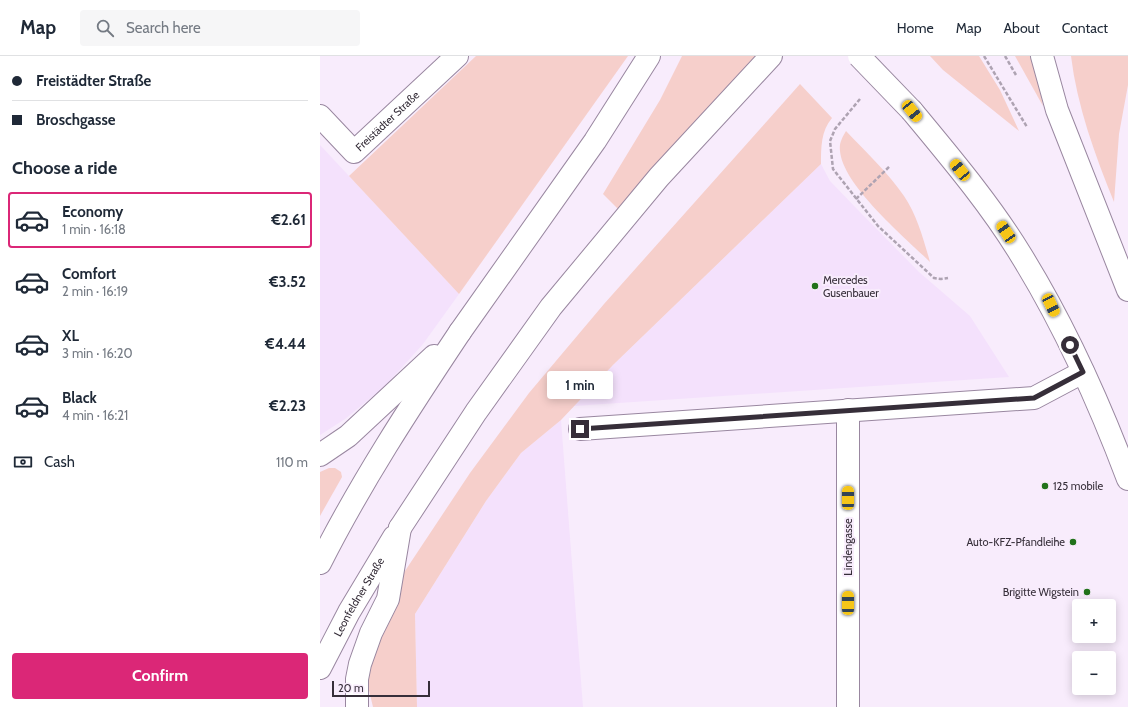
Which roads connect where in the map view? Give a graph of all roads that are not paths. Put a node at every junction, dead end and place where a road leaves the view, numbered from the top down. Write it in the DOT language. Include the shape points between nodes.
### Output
graph roads {
  1 [pos="457,56"];
  2 [pos="649,56"];
  3 [pos="859,56"];
  4 [pos="1042,56"];
  5 [pos="770,58"];
  6 [pos="320,116"];
  7 [pos="1128,290"];
  8 [pos="460,332"];
  9 [pos="1083,372"];
  10 [pos="848,410"];
  11 [pos="580,429"];
  12 [pos="320,455"];
  13 [pos="1128,479"];
  14 [pos="400,528"];
  15 [pos="320,563"];
  16 [pos="320,668"];
  17 [pos="357,707"];
  18 [pos="848,707"];
  1 -- 6 [label="main road, Freistädter Straße" via="354,152"];
  2 -- 8 [label="main road" via="595,140"];
  3 -- 9 [label="main road, bridge" via="912,111 998,220 1051,305"];
  4 -- 7 [label="main road" via="1057,110"];
  5 -- 14 [label="main road, Leonfeldner Straße" via="659,177 551,307 476,412"];
  8 -- 12 [label="main road" via="348,436"];
  8 -- 15 [label="main road" via="401,420 359,490"];
  9 -- 10 [label="main road" via="1034,398"];
  9 -- 13 [label="main road"];
  10 -- 11 [label="main road"];
  10 -- 18 [label="main road, Lindengasse"];
  14 -- 16 [label="main road, Leonfeldner Straße" via="349,612"];
  14 -- 17 [label="main road" via="388,599 371,633 360,664"];
}
